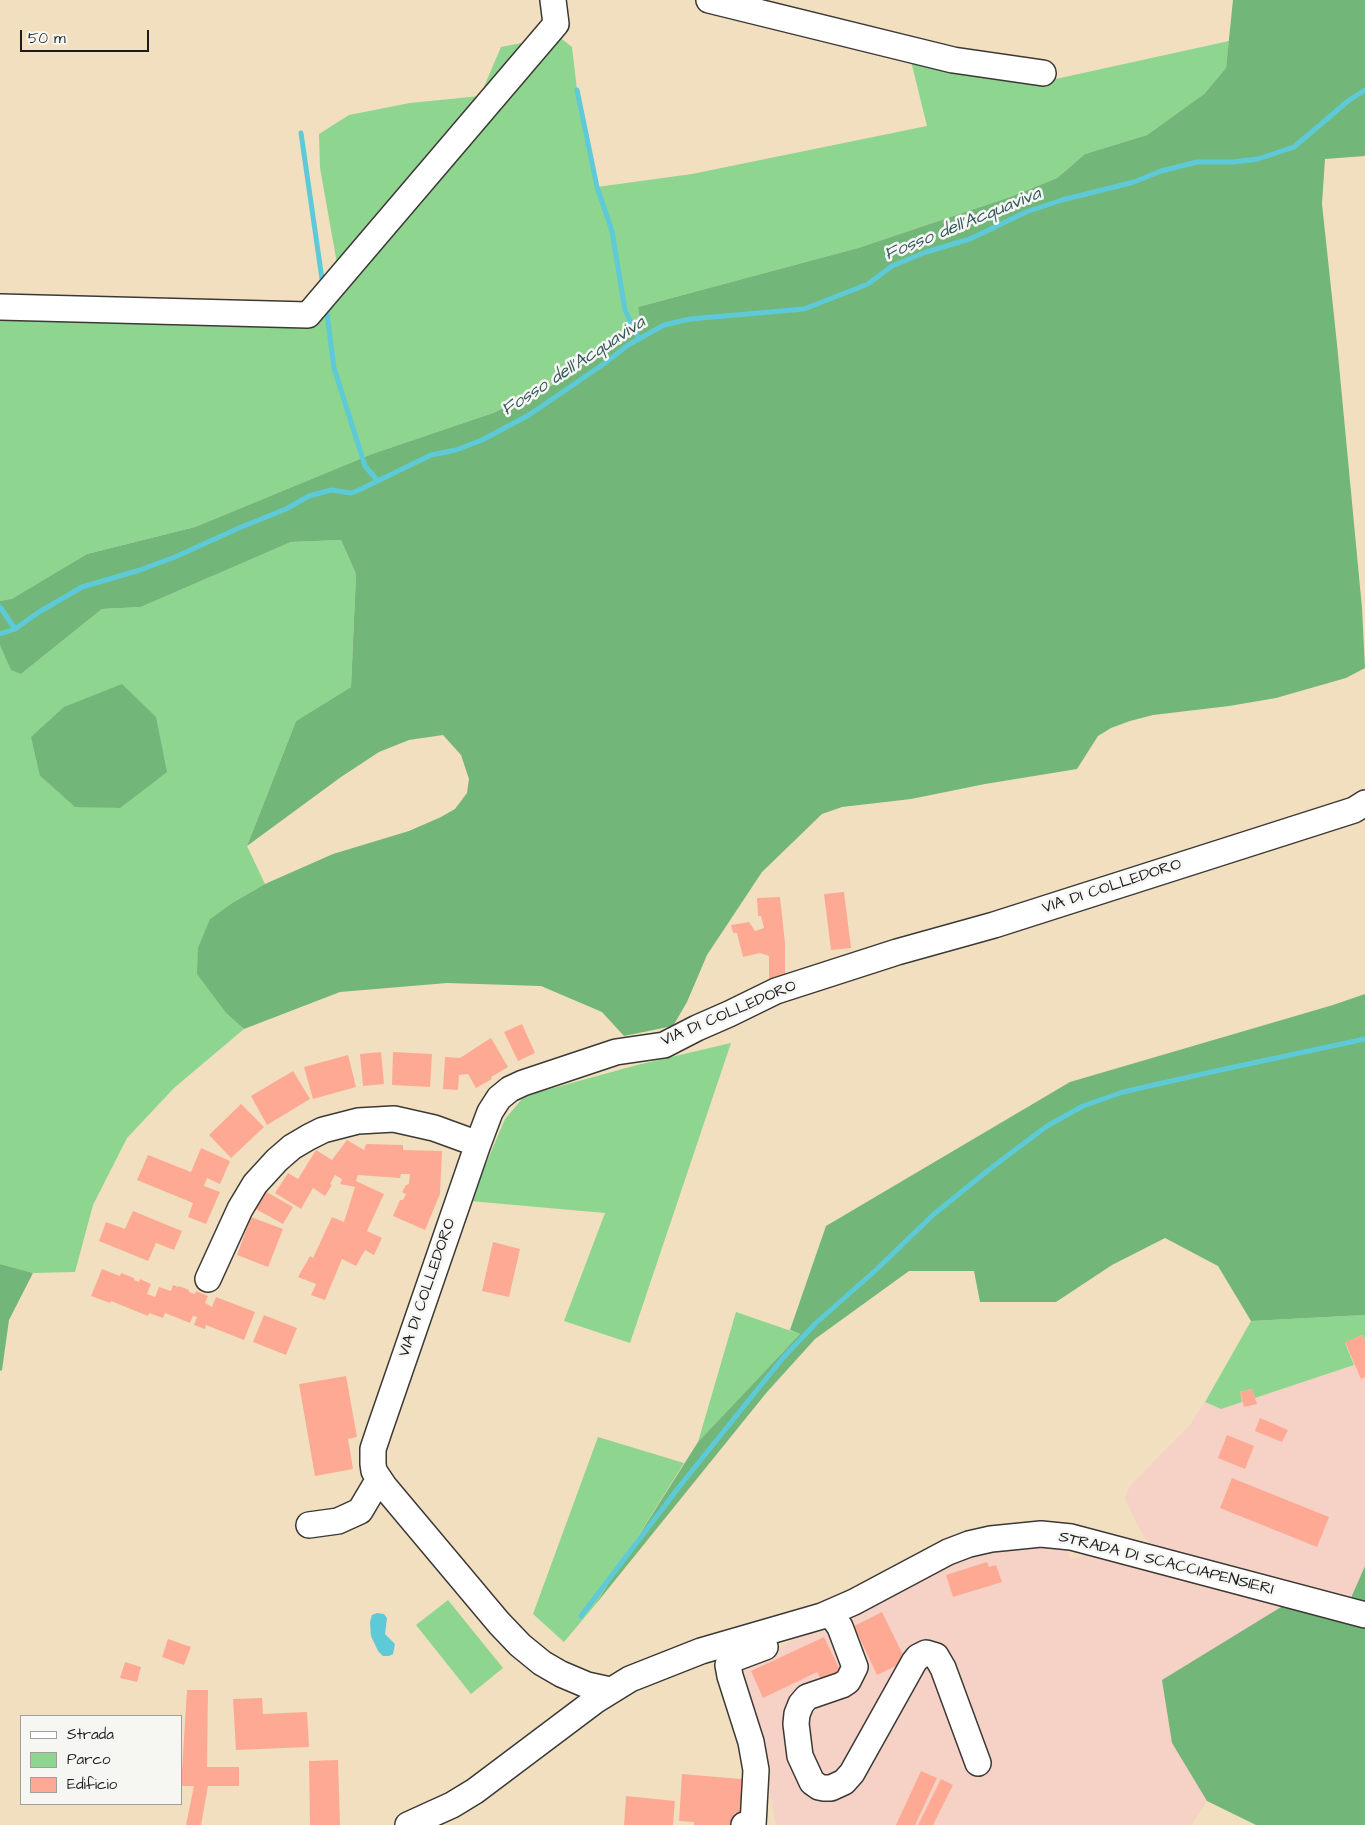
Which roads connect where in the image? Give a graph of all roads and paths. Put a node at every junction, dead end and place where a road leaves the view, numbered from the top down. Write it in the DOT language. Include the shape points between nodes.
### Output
graph roads {
  1 [pos="553,0"];
  2 [pos="709,0"];
  3 [pos="1042,72"];
  4 [pos="0,307"];
  5 [pos="1365,803"];
  6 [pos="478,1144"];
  7 [pos="208,1279"];
  8 [pos="379,1479"];
  9 [pos="309,1525"];
  10 [pos="830,1612"];
  11 [pos="1365,1615"];
  12 [pos="787,1627"];
  13 [pos="610,1690"];
  14 [pos="978,1763"];
  15 [pos="408,1825"];
  16 [pos="744,1825"];
  1 -- 4 [label="street" via="556,24 308,315"];
  2 -- 3 [label="street" via="953,60"];
  5 -- 6 [label="street, VIA DI COLLEDORO" via="1354,810 994,925 776,991 664,1045 616,1052 523,1083 505,1092 494,1104"];
  6 -- 7 [label="street" via="434,1128 394,1119 358,1120 323,1130 276,1160 255,1184"];
  6 -- 8 [label="street, VIA DI COLLEDORO" via="373,1449 373,1464"];
  8 -- 9 [label="street" via="360,1511 338,1521"];
  8 -- 13 [label="street, VIA DI COLLEDORO" via="520,1645 561,1674"];
  10 -- 11 [label="street, STRADA DI SCACCIAPENSIERI" via="959,1548 991,1539 1040,1534 1071,1537"];
  10 -- 12 [label="street, STRADA DI SCACCIAPENSIERI"];
  10 -- 14 [label="street" via="840,1627 855,1668 842,1685 806,1698 797,1714 800,1756 812,1782 824,1788 844,1782 914,1662 926,1653 936,1656 943,1668"];
  12 -- 13 [label="street, STRADA DI SCACCIAPENSIERI" via="687,1656"];
  12 -- 16 [label="street" via="767,1646 734,1659 728,1666 756,1770 753,1825"];
  13 -- 15 [label="street, STRADA DI SCACCIAPENSIERI" via="475,1791"];
}
